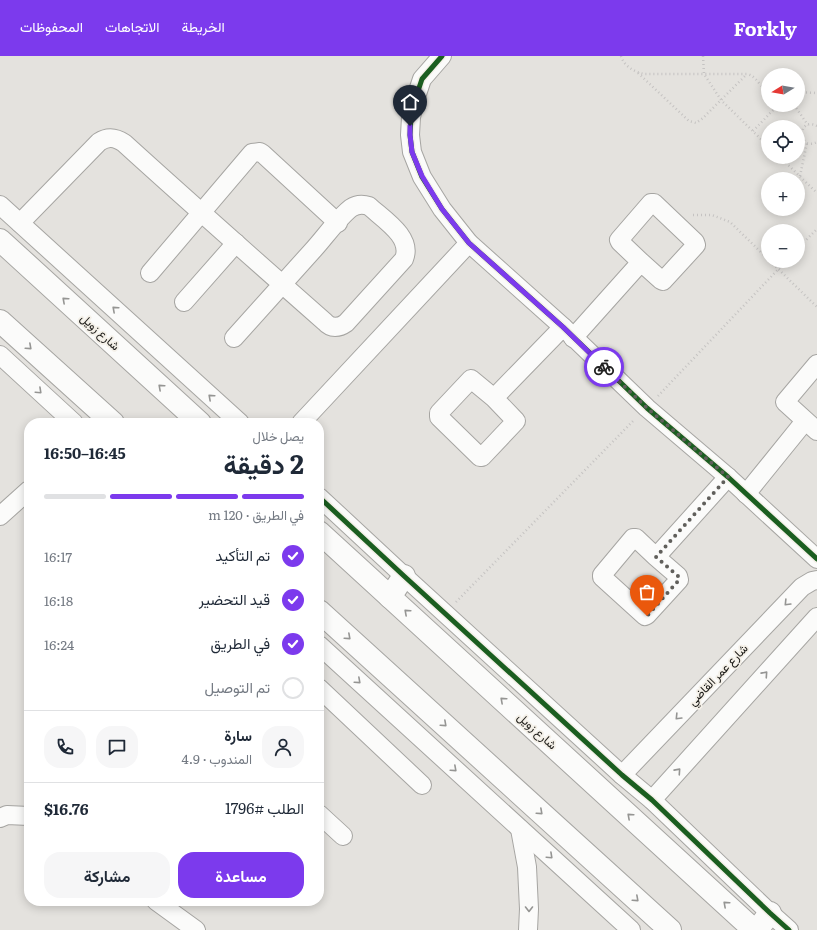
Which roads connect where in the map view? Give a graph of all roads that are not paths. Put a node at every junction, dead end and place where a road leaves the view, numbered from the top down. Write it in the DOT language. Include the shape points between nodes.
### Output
graph roads {
  1 [pos="442,56"];
  2 [pos="0,205"];
  3 [pos="201,212"];
  4 [pos="20,223"];
  5 [pos="338,223"];
  6 [pos="0,240"];
  7 [pos="236,243"];
  8 [pos="469,243"];
  9 [pos="641,262"];
  10 [pos="150,272"];
  11 [pos="282,285"];
  12 [pos="184,302"];
  13 [pos="0,321"];
  14 [pos="568,332"];
  15 [pos="234,338"];
  16 [pos="0,355"];
  17 [pos="817,364"];
  18 [pos="494,398"];
  19 [pos="69,418"];
  20 [pos="107,418"];
  21 [pos="195,418"];
  22 [pos="234,418"];
  23 [pos="306,418"];
  24 [pos="811,426"];
  25 [pos="728,477"];
  26 [pos="746,494"];
  27 [pos="24,496"];
  28 [pos="324,502"];
  29 [pos="4,506"];
  30 [pos="324,537"];
  31 [pos="656,557"];
  32 [pos="817,559"];
  33 [pos="404,576"];
  34 [pos="817,580"];
  35 [pos="390,597"];
  36 [pos="817,617"];
  37 [pos="324,621"];
  38 [pos="324,650"];
  39 [pos="324,693"];
  40 [pos="622,775"];
  41 [pos="422,785"];
  42 [pos="652,800"];
  43 [pos="24,816"];
  44 [pos="0,818"];
  45 [pos="324,819"];
  46 [pos="520,829"];
  47 [pos="343,836"];
  48 [pos="163,906"];
  49 [pos="760,924"];
  50 [pos="196,930"];
  51 [pos="528,930"];
  52 [pos="631,930"];
  53 [pos="670,930"];
  54 [pos="789,930"];
  1 -- 8 [label="street" via="422,79 416,97 410,129 412,152 422,176 442,209"];
  2 -- 4 [label="street"];
  3 -- 4 [label="street" via="124,143 105,138"];
  3 -- 5 [label="street" via="249,155 260,152"];
  3 -- 7 [label="street"];
  3 -- 10 [label="street"];
  22 -- 4 [label="street, one-way"];
  5 -- 11 [label="street"];
  5 -- 11 [label="street" via="351,208 369,206 402,238 406,245 404,259 346,323 337,327 328,326"];
  21 -- 6 [label="main road, شارع زويل, one-way"];
  7 -- 11 [label="street"];
  7 -- 12 [label="street"];
  8 -- 14 [label="street"];
  8 -- 23 [label="street"];
  9 -- 9 [label="street" via="663,281 695,246 695,242 652,203 619,238"];
  9 -- 14 [label="street"];
  11 -- 15 [label="street"];
  13 -- 20 [label="main road, one-way"];
  14 -- 18 [label="street"];
  14 -- 25 [label="street" via="647,408"];
  16 -- 19 [label="street, one-way"];
  17 -- 24 [label="street" via="785,402"];
  24 -- 26 [label="street"];
  25 -- 26 [label="street"];
  25 -- 31 [label="street"];
  26 -- 32 [label="street"];
  27 -- 29 [label="street"];
  28 -- 33 [label="street"];
  30 -- 35 [label="main road, شارع زويل"];
  33 -- 35 [label="main road"];
  33 -- 40 [label="street"];
  34 -- 40 [label="street, شارع عمر القاضي, one-way" via="802,587"];
  49 -- 35 [label="main road, شارع زويل, one-way"];
  42 -- 36 [label="street, one-way"];
  37 -- 53 [label="main road, one-way"];
  38 -- 46 [label="street, one-way"];
  39 -- 41 [label="street"];
  40 -- 42 [label="street"];
  42 -- 49 [label="street"];
  43 -- 44 [label="street" via="7,815"];
  45 -- 47 [label="street"];
  46 -- 51 [label="street, one-way" via="527,866"];
  46 -- 52 [label="street, one-way"];
  48 -- 50 [label="street"];
  49 -- 54 [label="street"];
}
